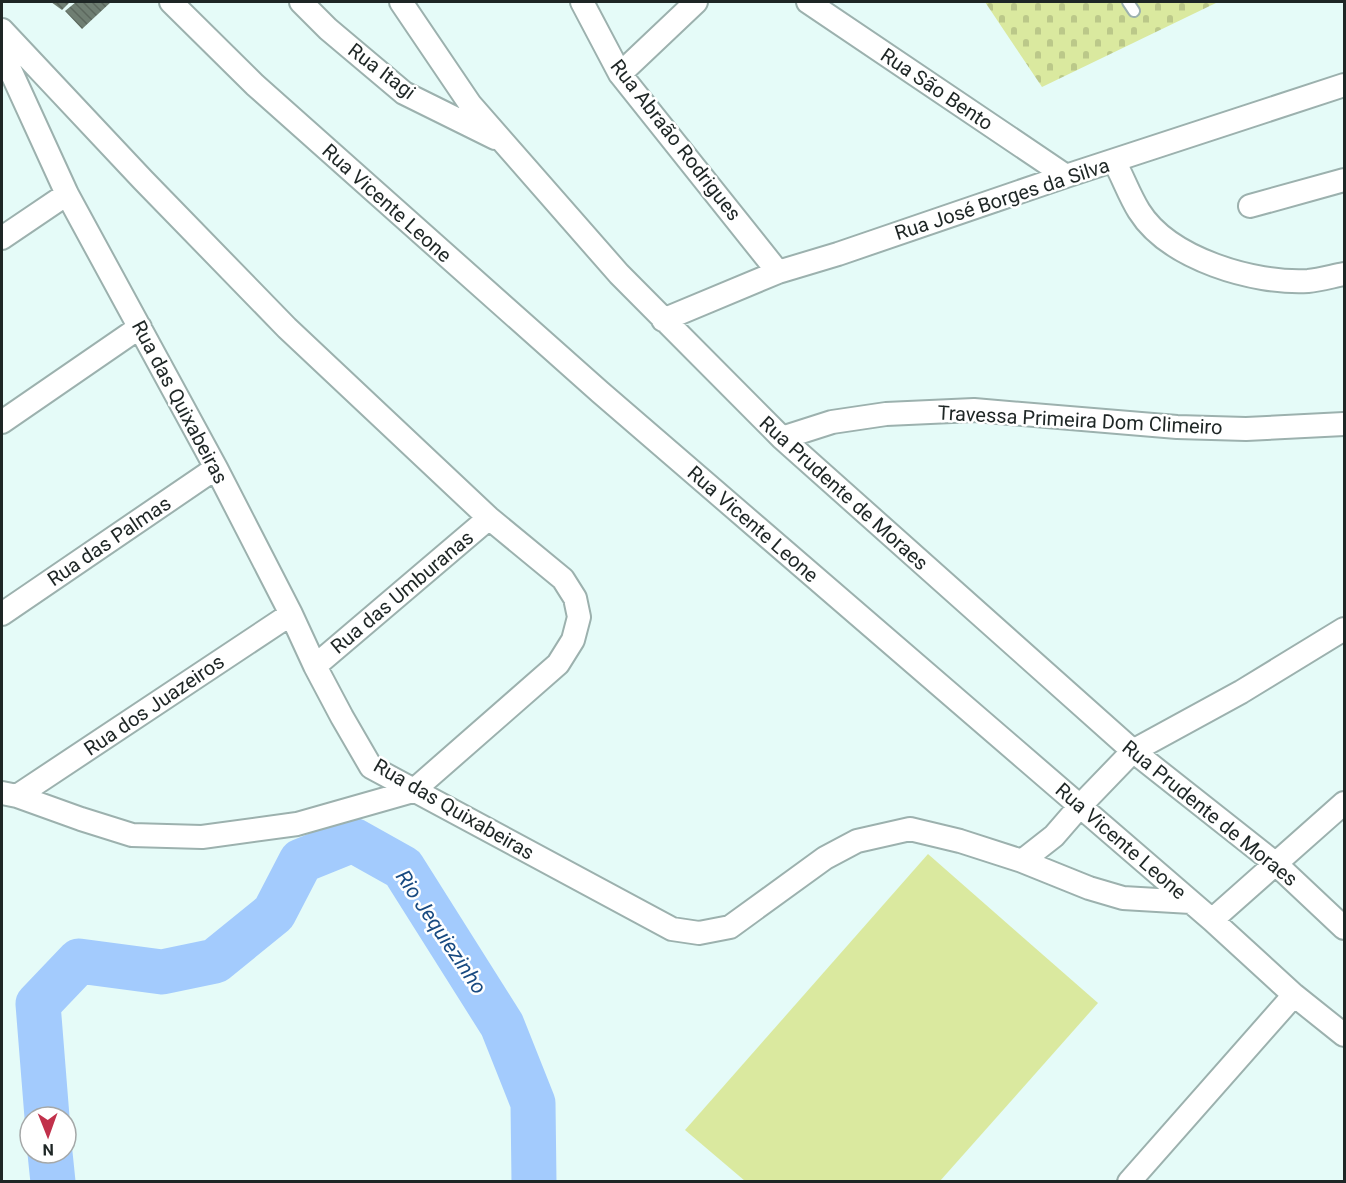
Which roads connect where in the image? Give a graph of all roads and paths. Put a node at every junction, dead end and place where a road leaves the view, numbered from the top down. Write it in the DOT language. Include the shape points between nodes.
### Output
graph roads {
  1 [pos="171,2"];
  2 [pos="301,2"];
  3 [pos="401,2"];
  4 [pos="582,2"];
  5 [pos="696,2"];
  6 [pos="808,2"];
  7 [pos="2,30"];
  8 [pos="2,55"];
  9 [pos="620,74"];
  10 [pos="1344,85"];
  11 [pos="504,143"];
  12 [pos="1114,161"];
  13 [pos="1066,176"];
  14 [pos="1344,180"];
  15 [pos="67,194"];
  16 [pos="1250,207"];
  17 [pos="2,238"];
  18 [pos="778,272"];
  19 [pos="1344,274"];
  20 [pos="663,320"];
  21 [pos="140,327"];
  22 [pos="2,422"];
  23 [pos="1344,424"];
  24 [pos="782,438"];
  25 [pos="216,468"];
  26 [pos="489,518"];
  27 [pos="2,614"];
  28 [pos="291,614"];
  29 [pos="1344,629"];
  30 [pos="315,666"];
  31 [pos="1133,751"];
  32 [pos="413,791"];
  33 [pos="9,795"];
  34 [pos="1344,803"];
  35 [pos="1080,806"];
  36 [pos="1022,861"];
  37 [pos="1276,864"];
  38 [pos="1191,902"];
  39 [pos="1212,920"];
  40 [pos="1344,928"];
  41 [pos="1294,995"];
  42 [pos="1344,1035"];
  43 [pos="1129,1182"];
  1 -- 35 [label="street, Rua Vicente Leone" via="255,85 600,392"];
  2 -- 11 [label="street, Rua Itagi" via="404,93"];
  3 -- 11 [label="street, Rua Prudente de Moraes" via="470,104"];
  4 -- 9 [label="street, Rua Abraão Rodrigues"];
  5 -- 9 [label="street"];
  6 -- 13 [label="street, Rua São Bento"];
  7 -- 26 [label="street" via="287,328"];
  8 -- 15 [label="street, Rua das Quixabeiras"];
  9 -- 18 [label="street, Rua Abraão Rodrigues"];
  10 -- 12 [label="street, Rua José Borges da Silva"];
  11 -- 20 [label="street, Rua Prudente de Moraes"];
  12 -- 13 [label="street, Rua José Borges da Silva"];
  12 -- 19 [label="street" via="1140,212 1166,240 1218,267 1267,279 1309,281"];
  13 -- 18 [label="street, Rua José Borges da Silva"];
  14 -- 16 [label="street"];
  15 -- 17 [label="street"];
  15 -- 21 [label="street, Rua das Quixabeiras"];
  18 -- 20 [label="street, Rua José Borges da Silva"];
  20 -- 24 [label="street, Rua Prudente de Moraes"];
  21 -- 22 [label="street"];
  21 -- 25 [label="street, Rua das Quixabeiras"];
  23 -- 24 [label="street, Travessa Primeira Dom Climeiro" via="1246,429 1177,427 974,410 886,414 832,422"];
  24 -- 31 [label="street, Rua Prudente de Moraes"];
  25 -- 27 [label="street, Rua das Palmas"];
  25 -- 28 [label="street, Rua das Quixabeiras"];
  26 -- 30 [label="street, Rua das Umburanas"];
  26 -- 32 [label="street" via="563,579 575,598 579,617 573,640 558,663"];
  28 -- 30 [label="street, Rua das Quixabeiras"];
  28 -- 33 [label="street, Rua dos Juazeiros"];
  29 -- 31 [label="street"];
  30 -- 32 [label="street, Rua das Quixabeiras" via="371,767"];
  31 -- 35 [label="street"];
  31 -- 37 [label="street, Rua Prudente de Moraes"];
  32 -- 33 [label="street" via="297,824 202,837 132,835"];
  32 -- 36 [label="street, Rua das Quixabeiras" via="672,929 699,933 730,927 825,858 857,842 910,829"];
  34 -- 37 [label="street"];
  35 -- 36 [label="street" via="1054,836"];
  35 -- 38 [label="street, Rua Vicente Leone"];
  36 -- 38 [label="street, Rua das Quixabeiras" via="1123,898"];
  37 -- 39 [label="street"];
  37 -- 40 [label="street, Rua Prudente de Moraes"];
  38 -- 39 [label="street, Rua Vicente Leone"];
  39 -- 41 [label="street, Rua Vicente Leone"];
  41 -- 42 [label="street, Rua Vicente Leone"];
  41 -- 43 [label="street"];
}
